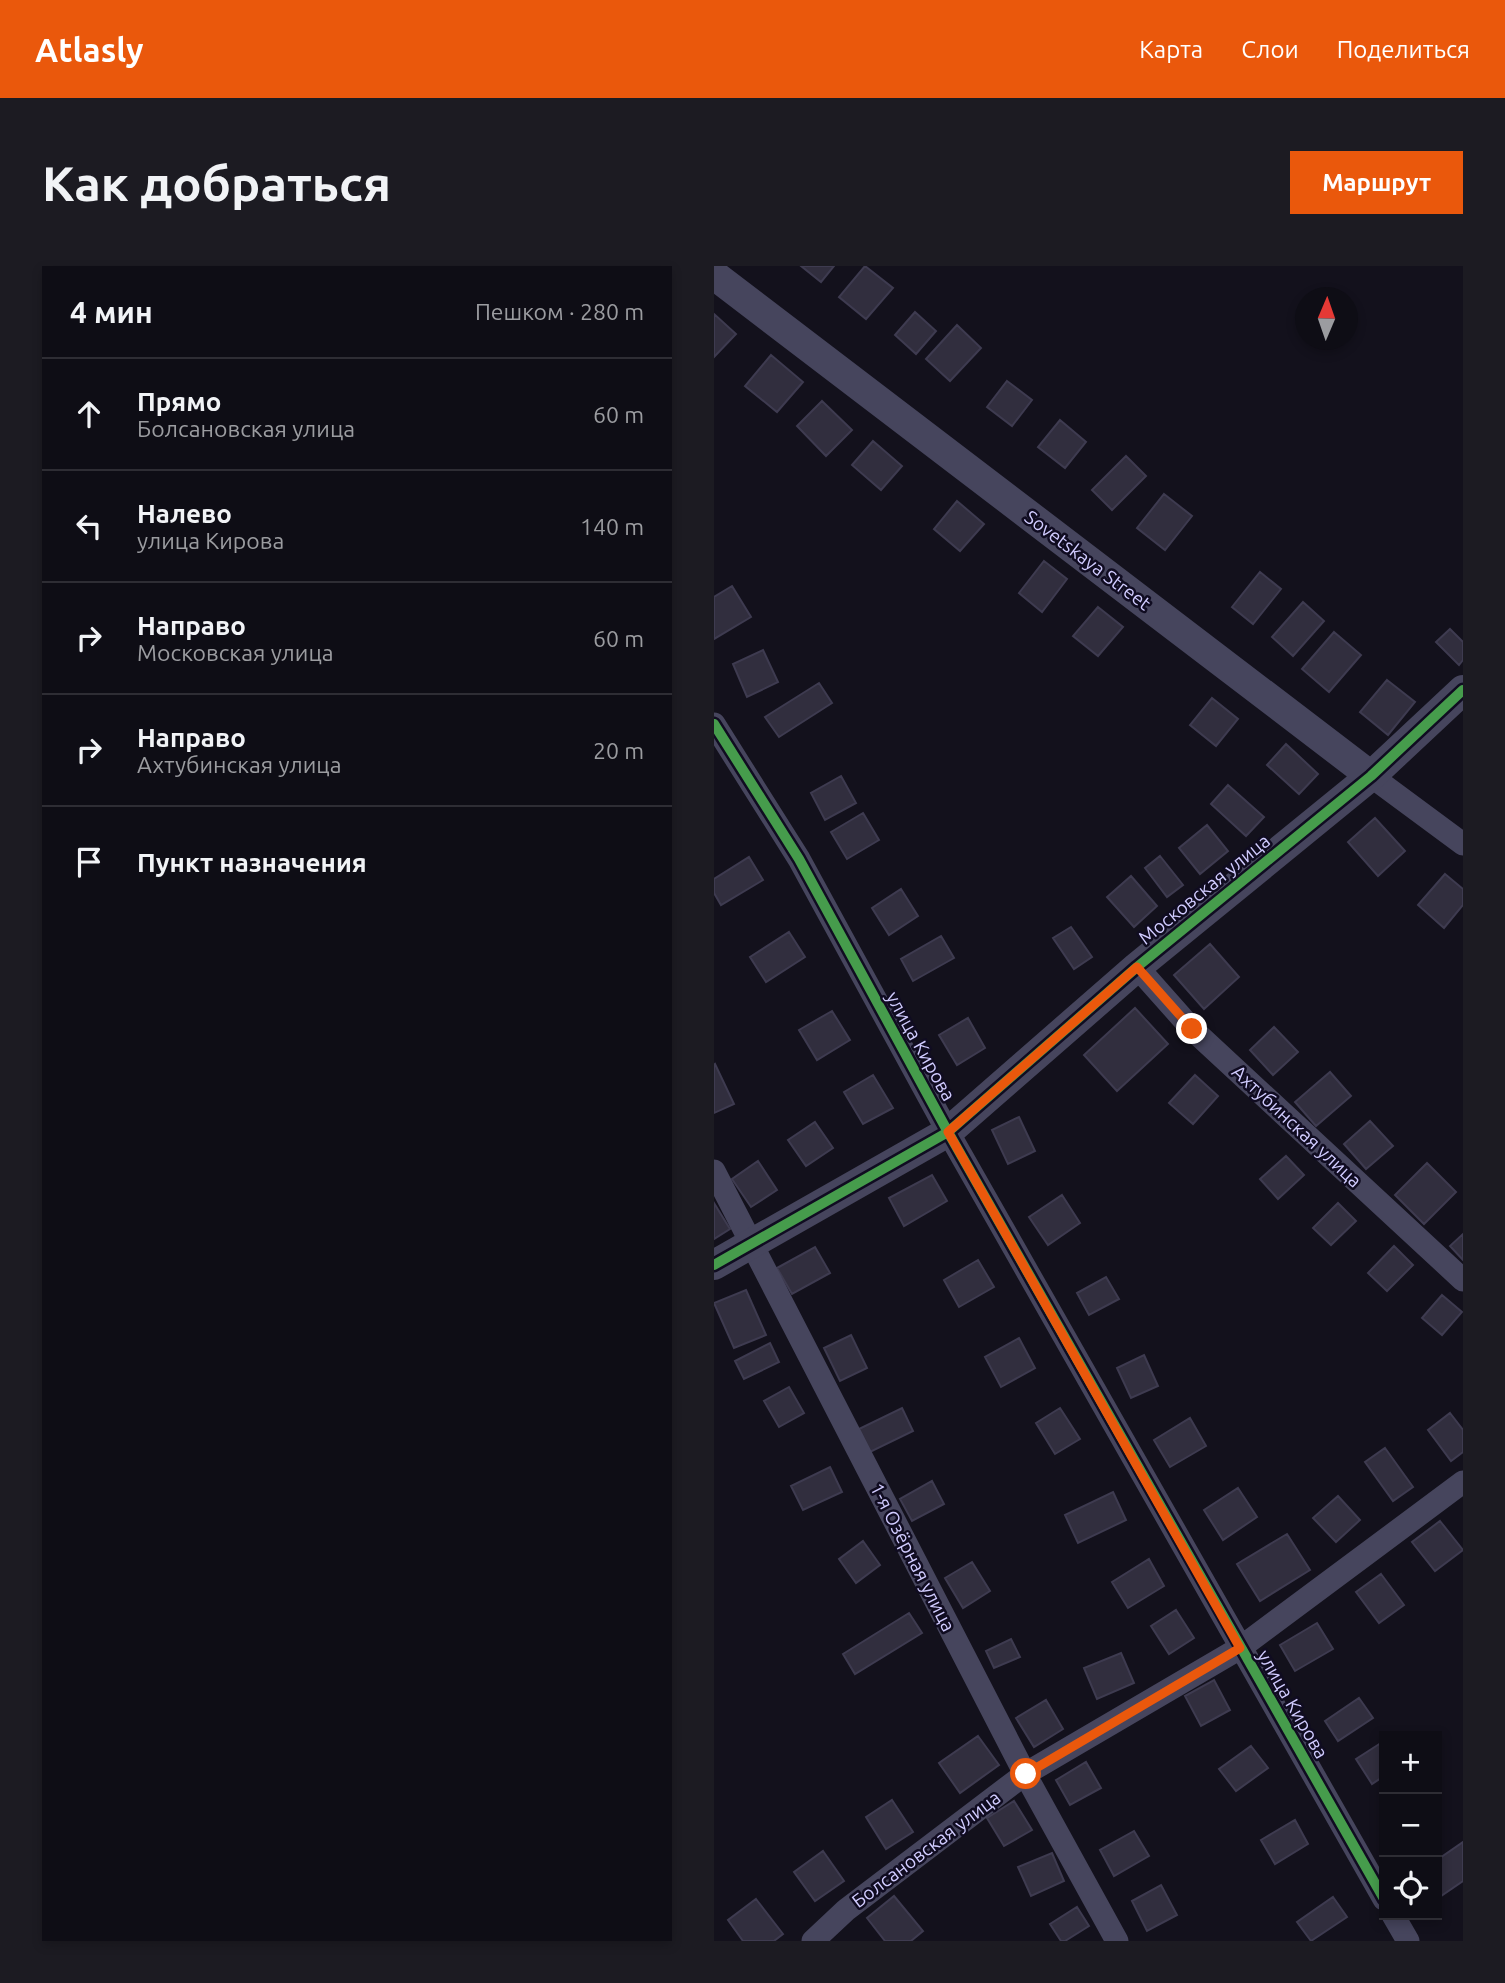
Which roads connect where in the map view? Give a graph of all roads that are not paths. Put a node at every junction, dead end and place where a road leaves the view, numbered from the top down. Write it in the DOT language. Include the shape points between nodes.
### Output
graph roads {
  1 [pos="714,275"];
  2 [pos="1463,690"];
  3 [pos="714,724"];
  4 [pos="1371,776"];
  5 [pos="1463,844"];
  6 [pos="1137,967"];
  7 [pos="948,1132"];
  8 [pos="714,1171"];
  9 [pos="751,1244"];
  10 [pos="714,1265"];
  11 [pos="1463,1280"];
  12 [pos="1463,1482"];
  13 [pos="1240,1648"];
  14 [pos="1026,1774"];
  15 [pos="1379,1890"];
  16 [pos="1396,1920"];
  17 [pos="813,1941"];
  18 [pos="1117,1941"];
  19 [pos="1408,1941"];
  1 -- 4 [label="street, Sovetskaya Street"];
  2 -- 4 [label="street, Московская улица"];
  3 -- 7 [label="street, улица Кирова" via="799,859"];
  4 -- 5 [label="street, Sovetskaya Street"];
  4 -- 6 [label="street, Московская улица"];
  6 -- 7 [label="street, Московская улица"];
  6 -- 11 [label="street, Ахтубинская улица" via="1192,1029"];
  7 -- 9 [label="street, Московская улица"];
  7 -- 13 [label="street, улица Кирова"];
  8 -- 9 [label="street, 1-я Озёрная улица"];
  9 -- 10 [label="street, Московская улица"];
  9 -- 14 [label="street, 1-я Озёрная улица"];
  12 -- 13 [label="street, Болсановская улица"];
  13 -- 14 [label="street, Болсановская улица"];
  13 -- 15 [label="street, улица Кирова"];
  14 -- 17 [label="street, Болсановская улица" via="846,1910"];
  14 -- 18 [label="street, 1-я Озёрная улица"];
  16 -- 19 [label="street"];
}
